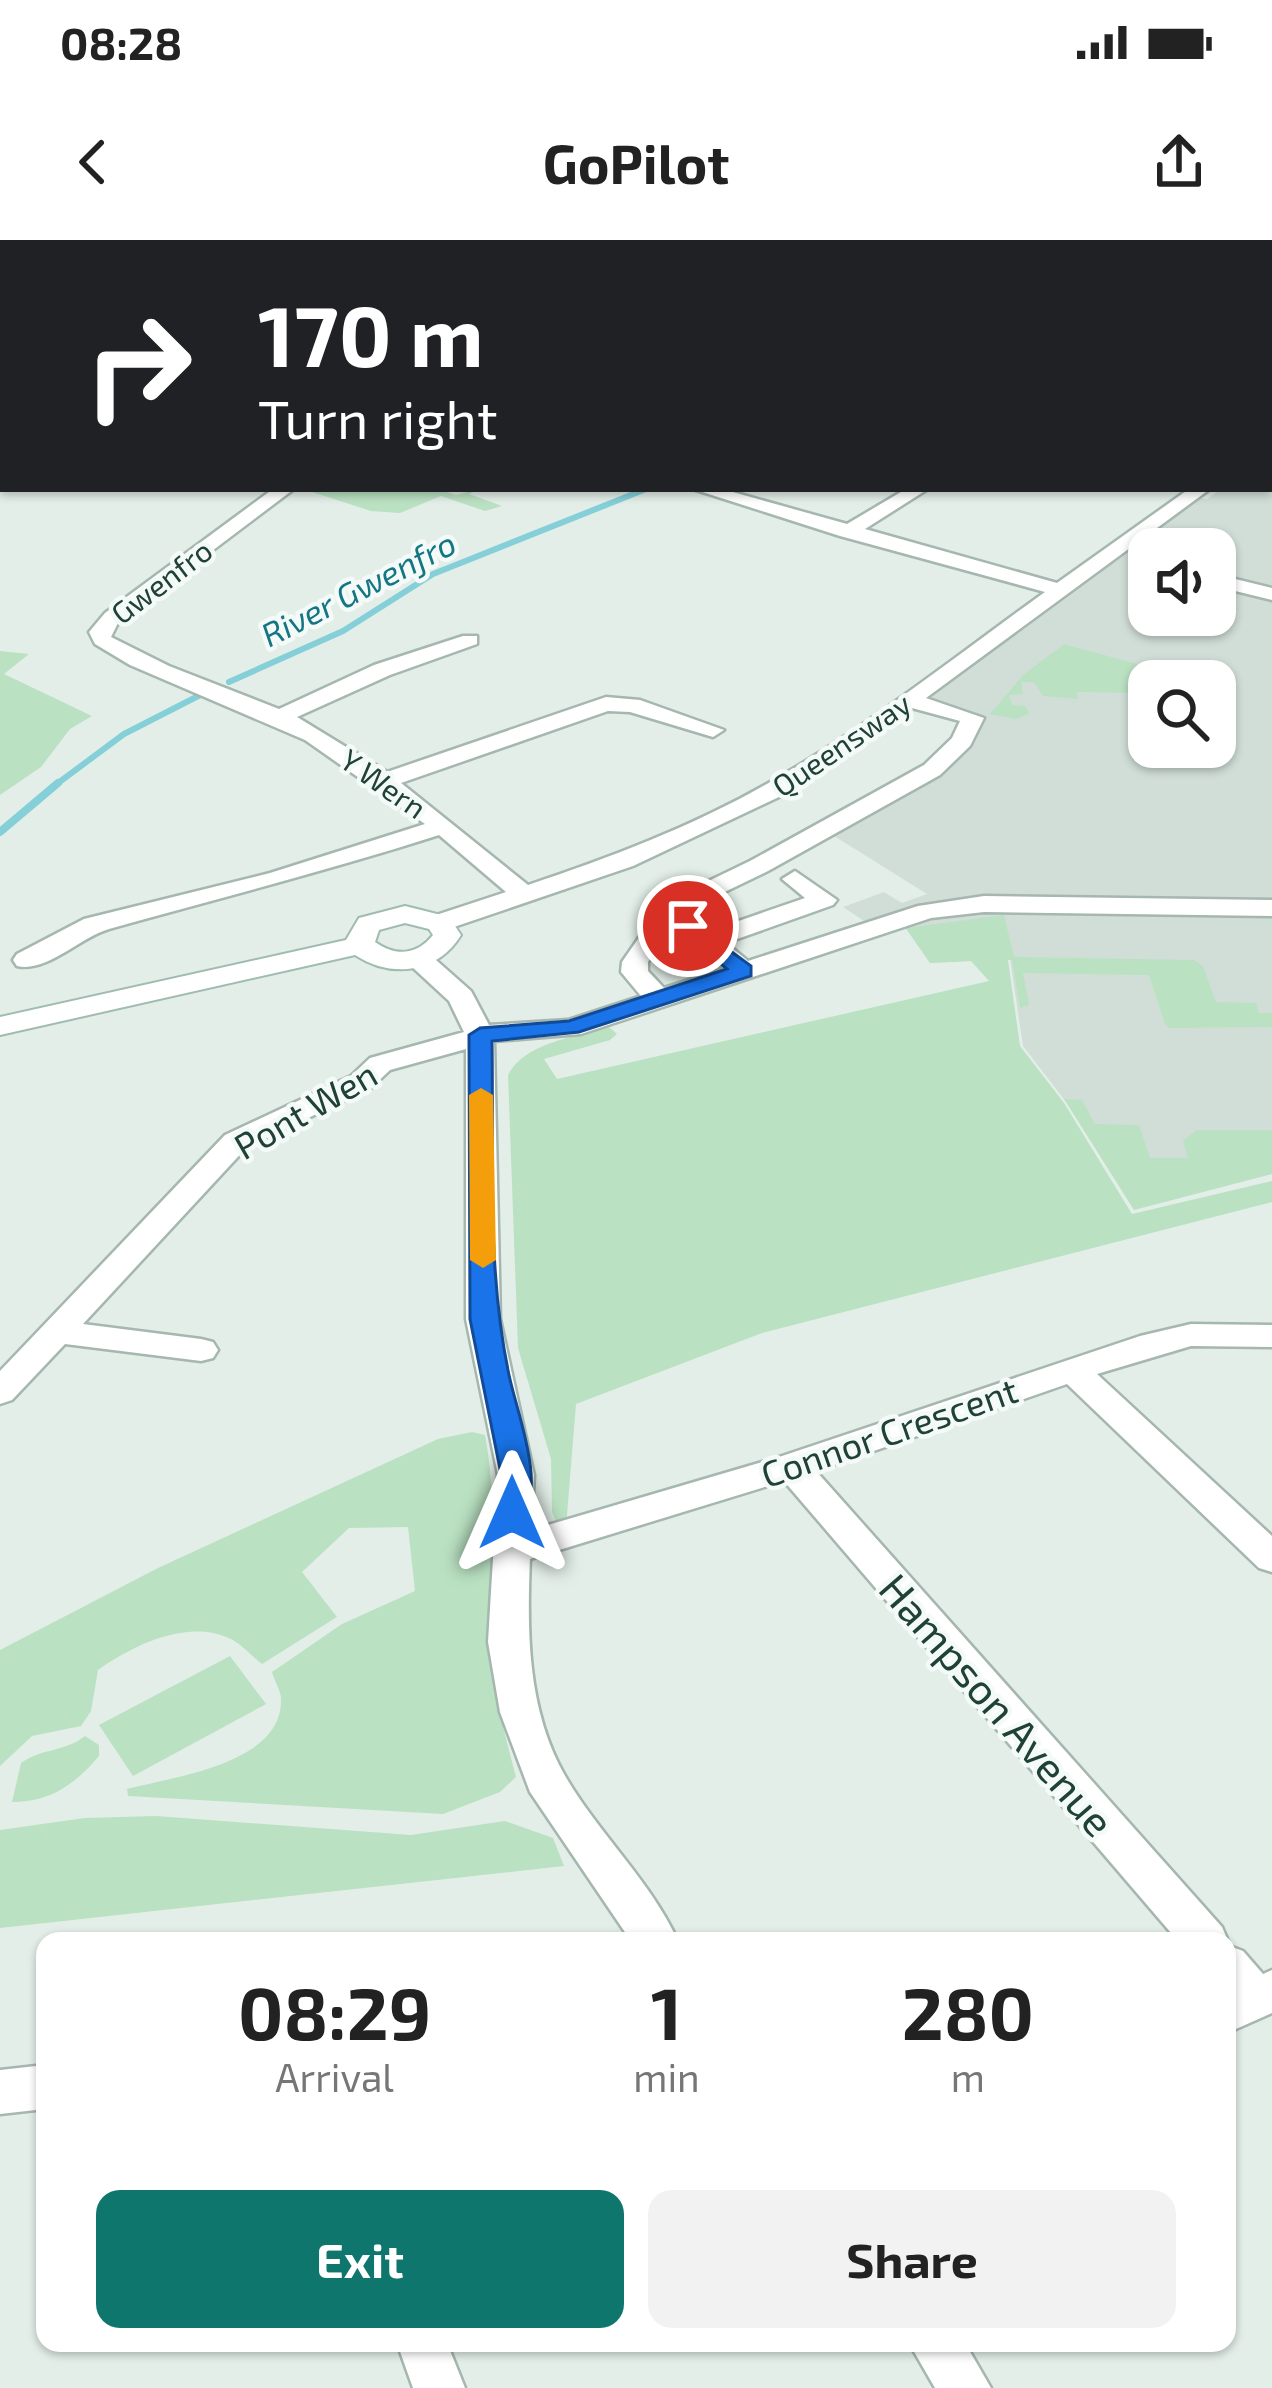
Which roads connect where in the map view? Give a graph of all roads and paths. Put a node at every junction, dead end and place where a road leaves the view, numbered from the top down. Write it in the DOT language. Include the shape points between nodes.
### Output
graph roads {
  1 [pos="281,492"];
  2 [pos="712,492"];
  3 [pos="915,492"];
  4 [pos="1198,492"];
  5 [pos="848,532"];
  6 [pos="1110,553"];
  7 [pos="1128,558"];
  8 [pos="1236,586"];
  9 [pos="1059,590"];
  10 [pos="1272,595"];
  11 [pos="470,640"];
  12 [pos="228,694"];
  13 [pos="908,700"];
  14 [pos="279,717"];
  15 [pos="713,730"];
  16 [pos="382,781"];
  17 [pos="444,826"];
  18 [pos="795,879"];
  19 [pos="524,895"];
  20 [pos="1272,908"];
  21 [pos="439,922"];
  22 [pos="361,946"];
  23 [pos="419,958"];
  24 [pos="26,960"];
  25 [pos="743,971"];
  26 [pos="660,1000"];
  27 [pos="0,1026"];
  28 [pos="480,1035"];
  29 [pos="60,1332"];
  30 [pos="1272,1336"];
  31 [pos="200,1350"];
  32 [pos="1071,1370"];
  33 [pos="0,1393"];
  34 [pos="791,1466"];
  35 [pos="509,1551"];
  36 [pos="1272,1558"];
  37 [pos="650,1932"];
  38 [pos="1198,1932"];
  39 [pos="36,2088"];
  40 [pos="0,2092"];
  41 [pos="425,2352"];
  42 [pos="941,2352"];
  43 [pos="439,2388"];
  44 [pos="965,2388"];
  1 -- 12 [label="street, Gwenfro" via="99,632 110,646"];
  2 -- 5 [label="street"];
  3 -- 5 [label="street"];
  4 -- 6 [label="street, Queensway"];
  5 -- 9 [label="street"];
  6 -- 7 [label="street"];
  6 -- 9 [label="street, Queensway"];
  8 -- 10 [label="street"];
  9 -- 13 [label="street, Queensway"];
  11 -- 14 [label="street"];
  12 -- 14 [label="street, Y Wern"];
  13 -- 19 [label="street, Queensway" via="752,803"];
  13 -- 26 [label="street" via="973,718 962,741 932,770 877,802 672,908 635,962 634,972"];
  14 -- 16 [label="street, Y Wern"];
  15 -- 16 [label="street" via="606,704"];
  16 -- 17 [label="street, Y Wern"];
  17 -- 19 [label="street, Y Wern"];
  17 -- 24 [label="street" via="93,925"];
  18 -- 25 [label="street" via="824,900 698,934"];
  19 -- 21 [label="street, Queensway"];
  20 -- 25 [label="street, Pont Wen" via="961,905"];
  21 -- 22 [label="street, Queensway" via="379,919 362,931"];
  21 -- 23 [label="street" via="445,942"];
  22 -- 23 [label="street, Queensway" via="390,960"];
  22 -- 27 [label="street, Queensway"];
  23 -- 28 [label="street" via="461,997"];
  25 -- 26 [label="street, Pont Wen"];
  26 -- 28 [label="street, Pont Wen" via="571,1028"];
  28 -- 29 [label="street, Pont Wen" via="380,1064 361,1082 236,1141"];
  28 -- 35 [label="street" via="484,1319 516,1474"];
  29 -- 31 [label="street"];
  29 -- 33 [label="street, Pont Wen"];
  30 -- 32 [label="street, Connor Crescent" via="1191,1335"];
  32 -- 34 [label="street, Connor Crescent"];
  32 -- 36 [label="street"];
  34 -- 35 [label="street, Connor Crescent"];
  34 -- 38 [label="street, Hampson Avenue"];
  35 -- 37 [label="street" via="508,1642 520,1712 545,1780"];
  39 -- 40 [label="street"];
  41 -- 43 [label="street"];
  42 -- 44 [label="street"];
}
